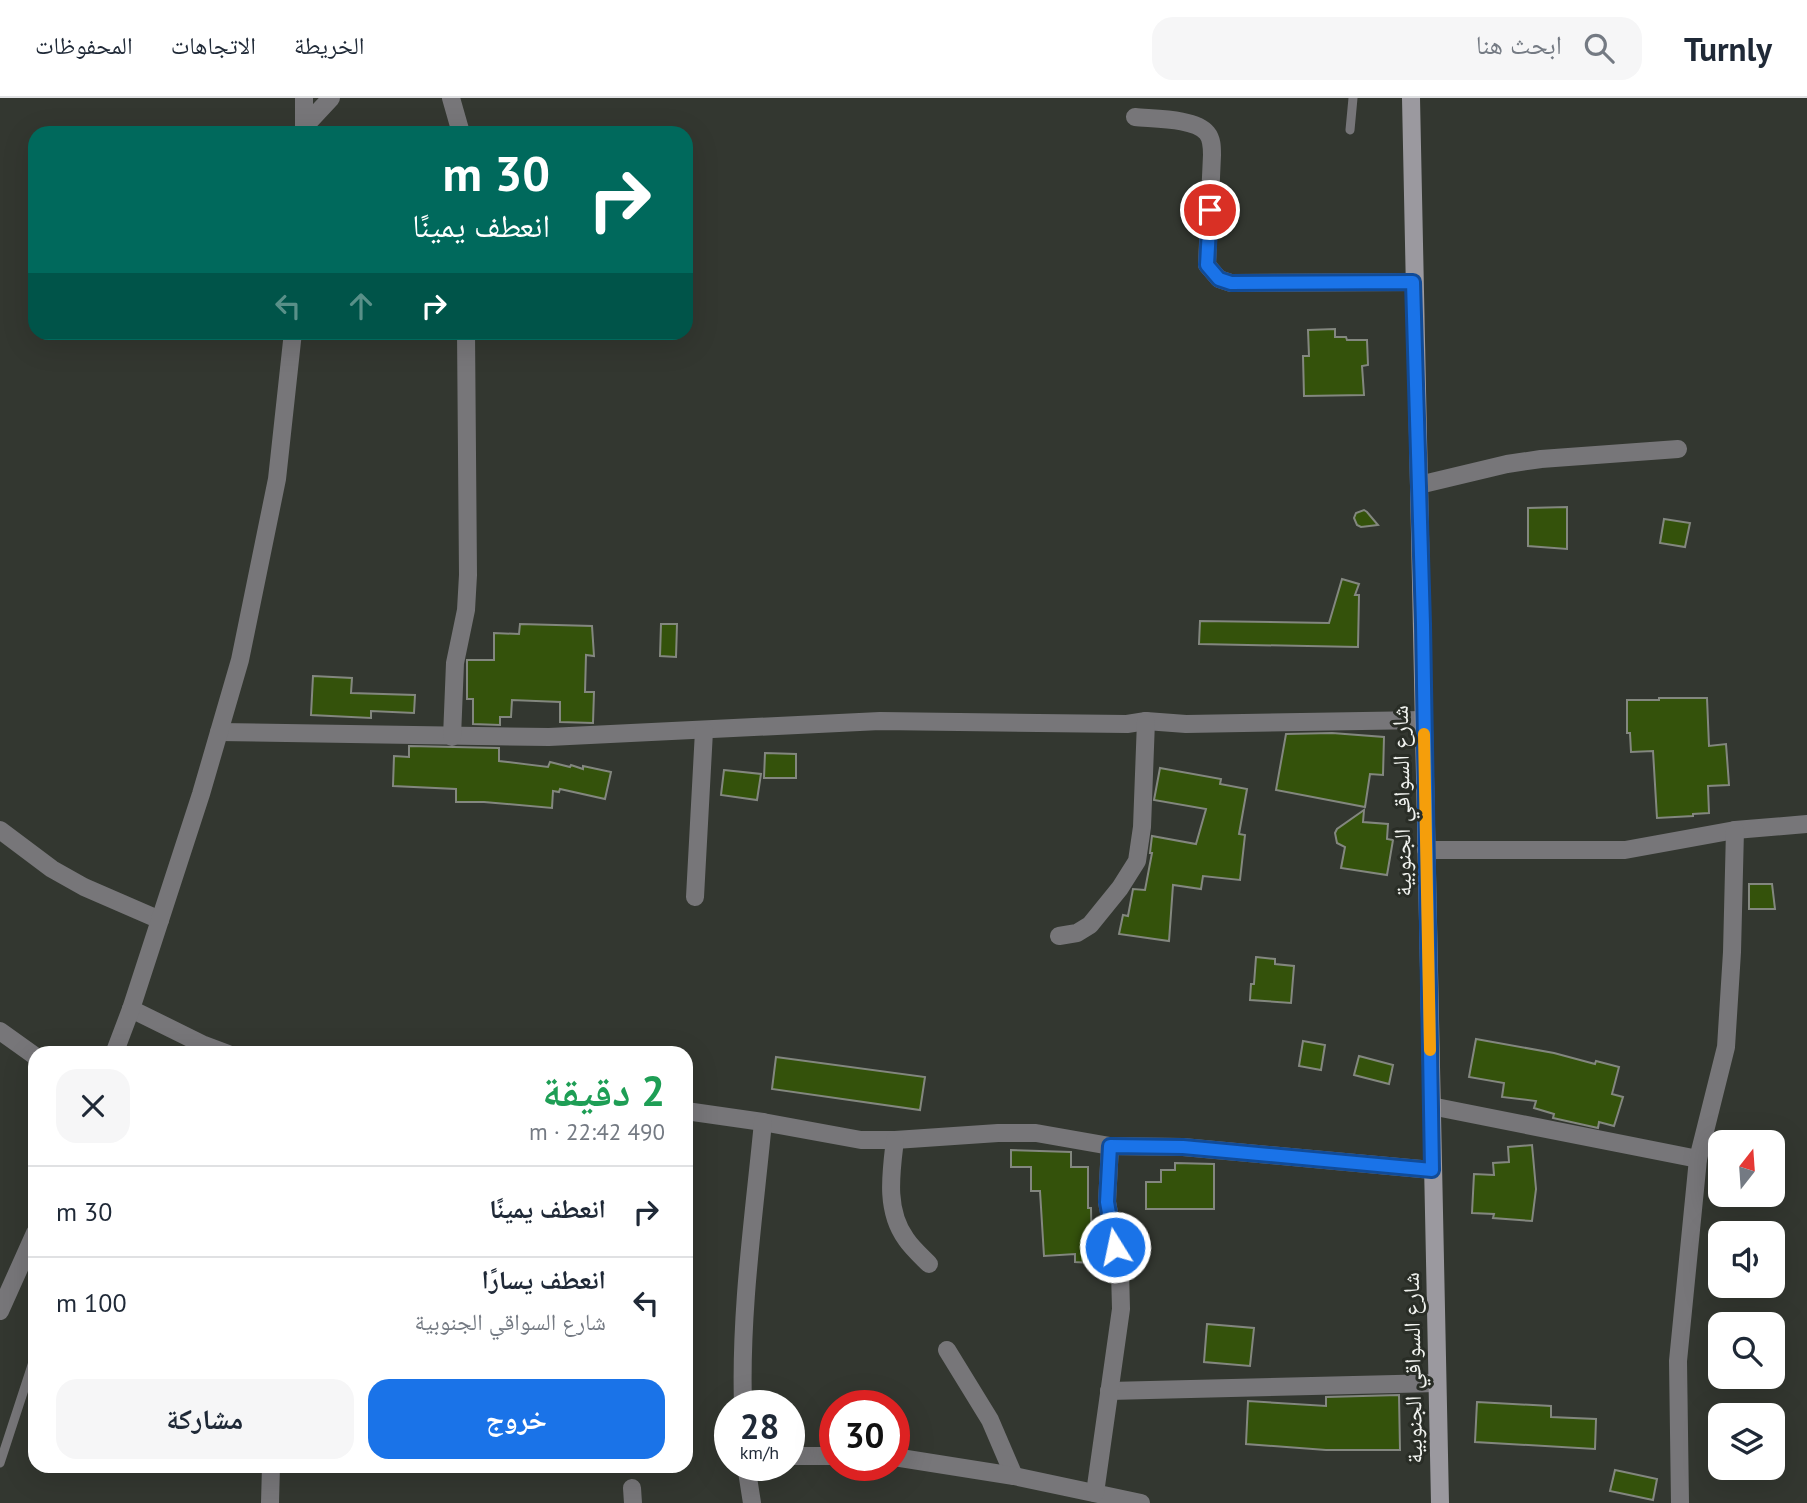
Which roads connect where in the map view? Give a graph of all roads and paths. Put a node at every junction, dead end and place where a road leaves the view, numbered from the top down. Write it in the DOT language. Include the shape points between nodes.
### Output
graph roads {
  1 [pos="304,98"];
  2 [pos="331,98"];
  3 [pos="452,98"];
  4 [pos="1353,98"];
  5 [pos="1410,98"];
  6 [pos="1135,117"];
  7 [pos="304,126"];
  8 [pos="307,126"];
  9 [pos="459,126"];
  10 [pos="1350,130"];
  11 [pos="1413,282"];
  12 [pos="292,340"];
  13 [pos="466,340"];
  14 [pos="1678,449"];
  15 [pos="1419,485"];
  16 [pos="1424,720"];
  17 [pos="1146,721"];
  18 [pos="704,731"];
  19 [pos="219,732"];
  20 [pos="452,737"];
  21 [pos="1807,824"];
  22 [pos="0,830"];
  23 [pos="1735,830"];
  24 [pos="1426,849"];
  25 [pos="695,897"];
  26 [pos="160,920"];
  27 [pos="1059,936"];
  28 [pos="131,1009"];
  29 [pos="0,1031"];
  30 [pos="117,1046"];
  31 [pos="199,1046"];
  32 [pos="28,1051"];
  33 [pos="1431,1107"];
  34 [pos="693,1112"];
  35 [pos="764,1122"];
  36 [pos="895,1140"];
  37 [pos="1110,1146"];
  38 [pos="1699,1160"];
  39 [pos="1432,1170"];
  40 [pos="28,1249"];
  41 [pos="929,1264"];
  42 [pos="0,1311"];
  43 [pos="947,1350"];
  44 [pos="28,1377"];
  45 [pos="1437,1383"];
  46 [pos="742,1390"];
  47 [pos="1109,1391"];
  48 [pos="910,1460"];
  49 [pos="0,1463"];
  50 [pos="271,1473"];
  51 [pos="1014,1476"];
  52 [pos="749,1481"];
  53 [pos="1095,1493"];
  54 [pos="270,1503"];
  55 [pos="752,1503"];
  56 [pos="1141,1503"];
  57 [pos="1440,1503"];
  58 [pos="1680,1503"];
  1 -- 7 [label="street"];
  2 -- 8 [label="street"];
  3 -- 9 [label="street"];
  4 -- 10 [label="lane"];
  5 -- 11 [label="street, شارع السواقي الجنوبية"];
  6 -- 11 [label="street" via="1182,121 1208,134 1212,155 1207,265 1219,279 1231,283"];
  11 -- 15 [label="street, شارع السواقي الجنوبية"];
  12 -- 19 [label="street" via="277,479 240,660"];
  13 -- 20 [label="street" via="468,575 455,663"];
  14 -- 15 [label="street" via="1530,460"];
  15 -- 16 [label="street, شارع السواقي الجنوبية"];
  16 -- 17 [label="street"];
  16 -- 24 [label="street, شارع السواقي الجنوبية"];
  17 -- 18 [label="street" via="880,721"];
  17 -- 27 [label="street" via="1137,861 1090,925"];
  18 -- 20 [label="street"];
  18 -- 25 [label="street"];
  19 -- 20 [label="street"];
  19 -- 26 [label="street"];
  21 -- 23 [label="street"];
  22 -- 26 [label="street" via="52,869"];
  23 -- 24 [label="street" via="1625,850"];
  23 -- 38 [label="street" via="1726,1047"];
  24 -- 33 [label="street, شارع السواقي الجنوبية"];
  26 -- 28 [label="street"];
  28 -- 30 [label="street"];
  28 -- 31 [label="street"];
  29 -- 32 [label="street"];
  33 -- 38 [label="street"];
  33 -- 39 [label="street, شارع السواقي الجنوبية"];
  34 -- 35 [label="street"];
  35 -- 36 [label="street" via="860,1140"];
  35 -- 46 [label="street" via="744,1311"];
  36 -- 37 [label="street" via="1036,1133"];
  36 -- 41 [label="street" via="890,1182 895,1219"];
  37 -- 39 [label="street" via="1183,1147"];
  37 -- 47 [label="street" via="1107,1202 1122,1288"];
  38 -- 58 [label="street" via="1678,1361"];
  39 -- 45 [label="street, شارع السواقي الجنوبية"];
  40 -- 42 [label="street"];
  43 -- 51 [label="street" via="990,1420"];
  44 -- 49 [label="lane"];
  45 -- 47 [label="street"];
  45 -- 57 [label="street, شارع السواقي الجنوبية"];
  47 -- 53 [label="street"];
  48 -- 51 [label="street"];
  50 -- 54 [label="street"];
  51 -- 53 [label="street"];
  52 -- 55 [label="street"];
  53 -- 56 [label="street"];
}
